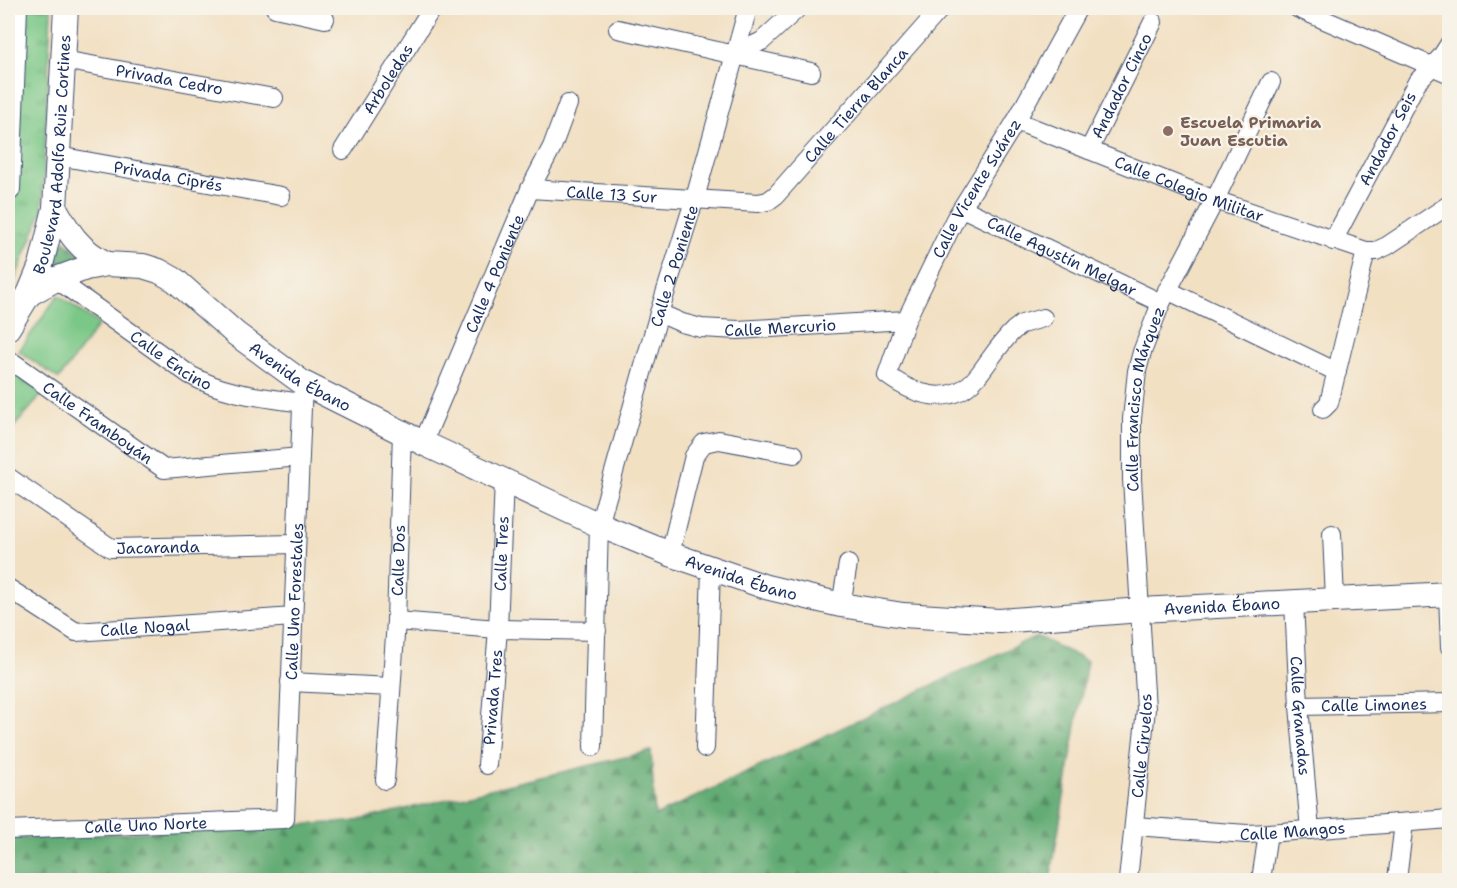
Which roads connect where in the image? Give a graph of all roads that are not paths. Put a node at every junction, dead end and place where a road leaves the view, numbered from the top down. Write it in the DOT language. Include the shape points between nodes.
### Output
graph roads {
  1 [pos="15,8"];
  2 [pos="66,8"];
  3 [pos="275,8"];
  4 [pos="432,8"];
  5 [pos="748,8"];
  6 [pos="798,8"];
  7 [pos="941,8"];
  8 [pos="1077,8"];
  9 [pos="1297,8"];
  10 [pos="325,19"];
  11 [pos="1153,22"];
  12 [pos="618,29"];
  13 [pos="1449,43"];
  14 [pos="735,54"];
  15 [pos="63,60"];
  16 [pos="1431,67"];
  17 [pos="811,72"];
  18 [pos="1449,75"];
  19 [pos="1271,82"];
  20 [pos="274,98"];
  21 [pos="568,104"];
  22 [pos="1016,121"];
  23 [pos="343,150"];
  24 [pos="1089,150"];
  25 [pos="58,156"];
  26 [pos="8,189"];
  27 [pos="530,189"];
  28 [pos="281,195"];
  29 [pos="695,198"];
  30 [pos="1215,200"];
  31 [pos="768,201"];
  32 [pos="1449,204"];
  33 [pos="55,208"];
  34 [pos="962,208"];
  35 [pos="1333,241"];
  36 [pos="1366,251"];
  37 [pos="107,264"];
  38 [pos="56,279"];
  39 [pos="29,294"];
  40 [pos="1164,297"];
  41 [pos="659,313"];
  42 [pos="1043,318"];
  43 [pos="906,320"];
  44 [pos="8,328"];
  45 [pos="8,359"];
  46 [pos="1337,372"];
  47 [pos="303,393"];
  48 [pos="1323,409"];
  49 [pos="413,437"];
  50 [pos="794,454"];
  51 [pos="300,458"];
  52 [pos="8,477"];
  53 [pos="504,480"];
  54 [pos="599,525"];
  55 [pos="1332,534"];
  56 [pos="297,544"];
  57 [pos="670,554"];
  58 [pos="848,564"];
  59 [pos="711,569"];
  60 [pos="8,588"];
  61 [pos="1449,592"];
  62 [pos="1335,600"];
  63 [pos="1294,602"];
  64 [pos="840,606"];
  65 [pos="1141,610"];
  66 [pos="294,617"];
  67 [pos="396,621"];
  68 [pos="498,629"];
  69 [pos="597,631"];
  70 [pos="1449,647"];
  71 [pos="290,682"];
  72 [pos="391,687"];
  73 [pos="1449,703"];
  74 [pos="1299,706"];
  75 [pos="593,747"];
  76 [pos="705,748"];
  77 [pos="487,765"];
  78 [pos="385,780"];
  79 [pos="285,819"];
  80 [pos="1449,819"];
  81 [pos="1404,823"];
  82 [pos="1134,826"];
  83 [pos="8,830"];
  84 [pos="1310,830"];
  85 [pos="1268,833"];
  86 [pos="1128,880"];
  87 [pos="1261,880"];
  88 [pos="1397,880"];
  1 -- 26 [label="main road"];
  2 -- 15 [label="main road, Boulevard Adolfo Ruiz Cortines"];
  3 -- 10 [label="street"];
  4 -- 23 [label="street, Arboledas"];
  5 -- 14 [label="street, Calle 2 Poniente"];
  6 -- 14 [label="street" via="762,41"];
  7 -- 31 [label="street, Calle Tierra Blanca"];
  8 -- 22 [label="street, Calle Vicente Suárez"];
  9 -- 16 [label="street"];
  11 -- 24 [label="street, Andador Cinco"];
  12 -- 14 [label="street"];
  13 -- 16 [label="street, Andador Seis"];
  14 -- 17 [label="street"];
  14 -- 29 [label="street, Calle 2 Poniente"];
  15 -- 20 [label="street, Privada Cedro"];
  15 -- 25 [label="main road, Boulevard Adolfo Ruiz Cortines"];
  16 -- 18 [label="street"];
  16 -- 35 [label="street, Andador Seis" via="1417,82"];
  19 -- 30 [label="street, Calle Francisco Márquez"];
  21 -- 27 [label="street, Calle 4 Poniente"];
  22 -- 24 [label="street, Calle Colegio Militar"];
  22 -- 34 [label="street, Calle Vicente Suárez"];
  24 -- 30 [label="street, Calle Colegio Militar"];
  25 -- 28 [label="street, Privada Ciprés"];
  25 -- 33 [label="main road, Boulevard Adolfo Ruiz Cortines"];
  27 -- 29 [label="street, Calle 13 Sur"];
  27 -- 49 [label="street, Calle 4 Poniente"];
  29 -- 31 [label="street, Calle 13 Sur"];
  29 -- 41 [label="street, Calle 2 Poniente"];
  30 -- 35 [label="street, Calle Colegio Militar"];
  30 -- 40 [label="street, Calle Francisco Márquez"];
  32 -- 36 [label="street" via="1387,246"];
  33 -- 37 [label="main road" via="78,244"];
  33 -- 39 [label="main road, Boulevard Adolfo Ruiz Cortines" via="41,265"];
  34 -- 40 [label="street, Calle Agustín Melgar"];
  34 -- 43 [label="street, Calle Vicente Suárez"];
  35 -- 36 [label="street, Calle Colegio Militar"];
  36 -- 46 [label="street"];
  37 -- 38 [label="main road, Avenida Ébano"];
  37 -- 47 [label="main road, Avenida Ébano" via="143,266 175,280"];
  38 -- 39 [label="main road, Avenida Ébano"];
  38 -- 47 [label="street, Calle Encino" via="207,384 227,392"];
  39 -- 44 [label="main road, Boulevard Adolfo Ruiz Cortines"];
  40 -- 46 [label="street, Calle Agustín Melgar"];
  40 -- 65 [label="street, Calle Francisco Márquez" via="1140,362 1132,419"];
  41 -- 43 [label="street, Calle Mercurio" via="701,328 738,330"];
  41 -- 54 [label="street, Calle 2 Poniente"];
  42 -- 43 [label="street, Calle Vicente Suárez" via="1014,330 974,380 944,396 929,396 903,387 887,375"];
  45 -- 51 [label="street, Calle Framboyán" via="164,469"];
  46 -- 48 [label="street" via="1329,403"];
  47 -- 49 [label="main road, Avenida Ébano"];
  47 -- 51 [label="street, Calle Uno Forestales"];
  49 -- 53 [label="main road, Avenida Ébano"];
  49 -- 67 [label="street, Calle Dos"];
  50 -- 57 [label="street" via="719,440 704,443 694,456"];
  51 -- 56 [label="street, Calle Uno Forestales"];
  52 -- 56 [label="street, Jacaranda" via="111,548"];
  53 -- 54 [label="main road, Avenida Ébano"];
  53 -- 68 [label="street, Calle Tres"];
  54 -- 57 [label="main road, Avenida Ébano"];
  54 -- 69 [label="street, Calle 2 Poniente"];
  55 -- 62 [label="street"];
  56 -- 66 [label="street, Calle Uno Forestales"];
  57 -- 59 [label="main road, Avenida Ébano"];
  58 -- 64 [label="street"];
  59 -- 64 [label="main road, Avenida Ébano" via="766,588"];
  59 -- 76 [label="street"];
  60 -- 66 [label="street, Calle Nogal" via="76,632"];
  61 -- 62 [label="main road, Avenida Ébano"];
  61 -- 70 [label="street"];
  62 -- 63 [label="main road, Avenida Ébano"];
  63 -- 65 [label="main road, Avenida Ébano"];
  63 -- 74 [label="street, Calle Granadas"];
  64 -- 65 [label="main road, Avenida Ébano" via="903,615 999,621"];
  65 -- 82 [label="street, Calle Ciruelos" via="1146,710"];
  66 -- 71 [label="street, Calle Uno Forestales"];
  67 -- 68 [label="street"];
  67 -- 72 [label="street, Calle Dos"];
  68 -- 69 [label="street"];
  68 -- 77 [label="street, Privada Tres"];
  69 -- 75 [label="street, Calle 2 Poniente"];
  71 -- 72 [label="street"];
  71 -- 79 [label="street, Calle Uno Forestales"];
  72 -- 78 [label="street, Calle Dos"];
  73 -- 74 [label="street, Calle Limones"];
  74 -- 84 [label="street, Calle Granadas"];
  79 -- 83 [label="street, Calle Uno Norte"];
  80 -- 81 [label="street, Calle Mangos"];
  81 -- 84 [label="street, Calle Mangos"];
  81 -- 88 [label="street"];
  82 -- 85 [label="street, Calle Mangos"];
  82 -- 86 [label="street, Calle Ciruelos"];
  84 -- 85 [label="street, Calle Mangos"];
  85 -- 87 [label="street"];
}
